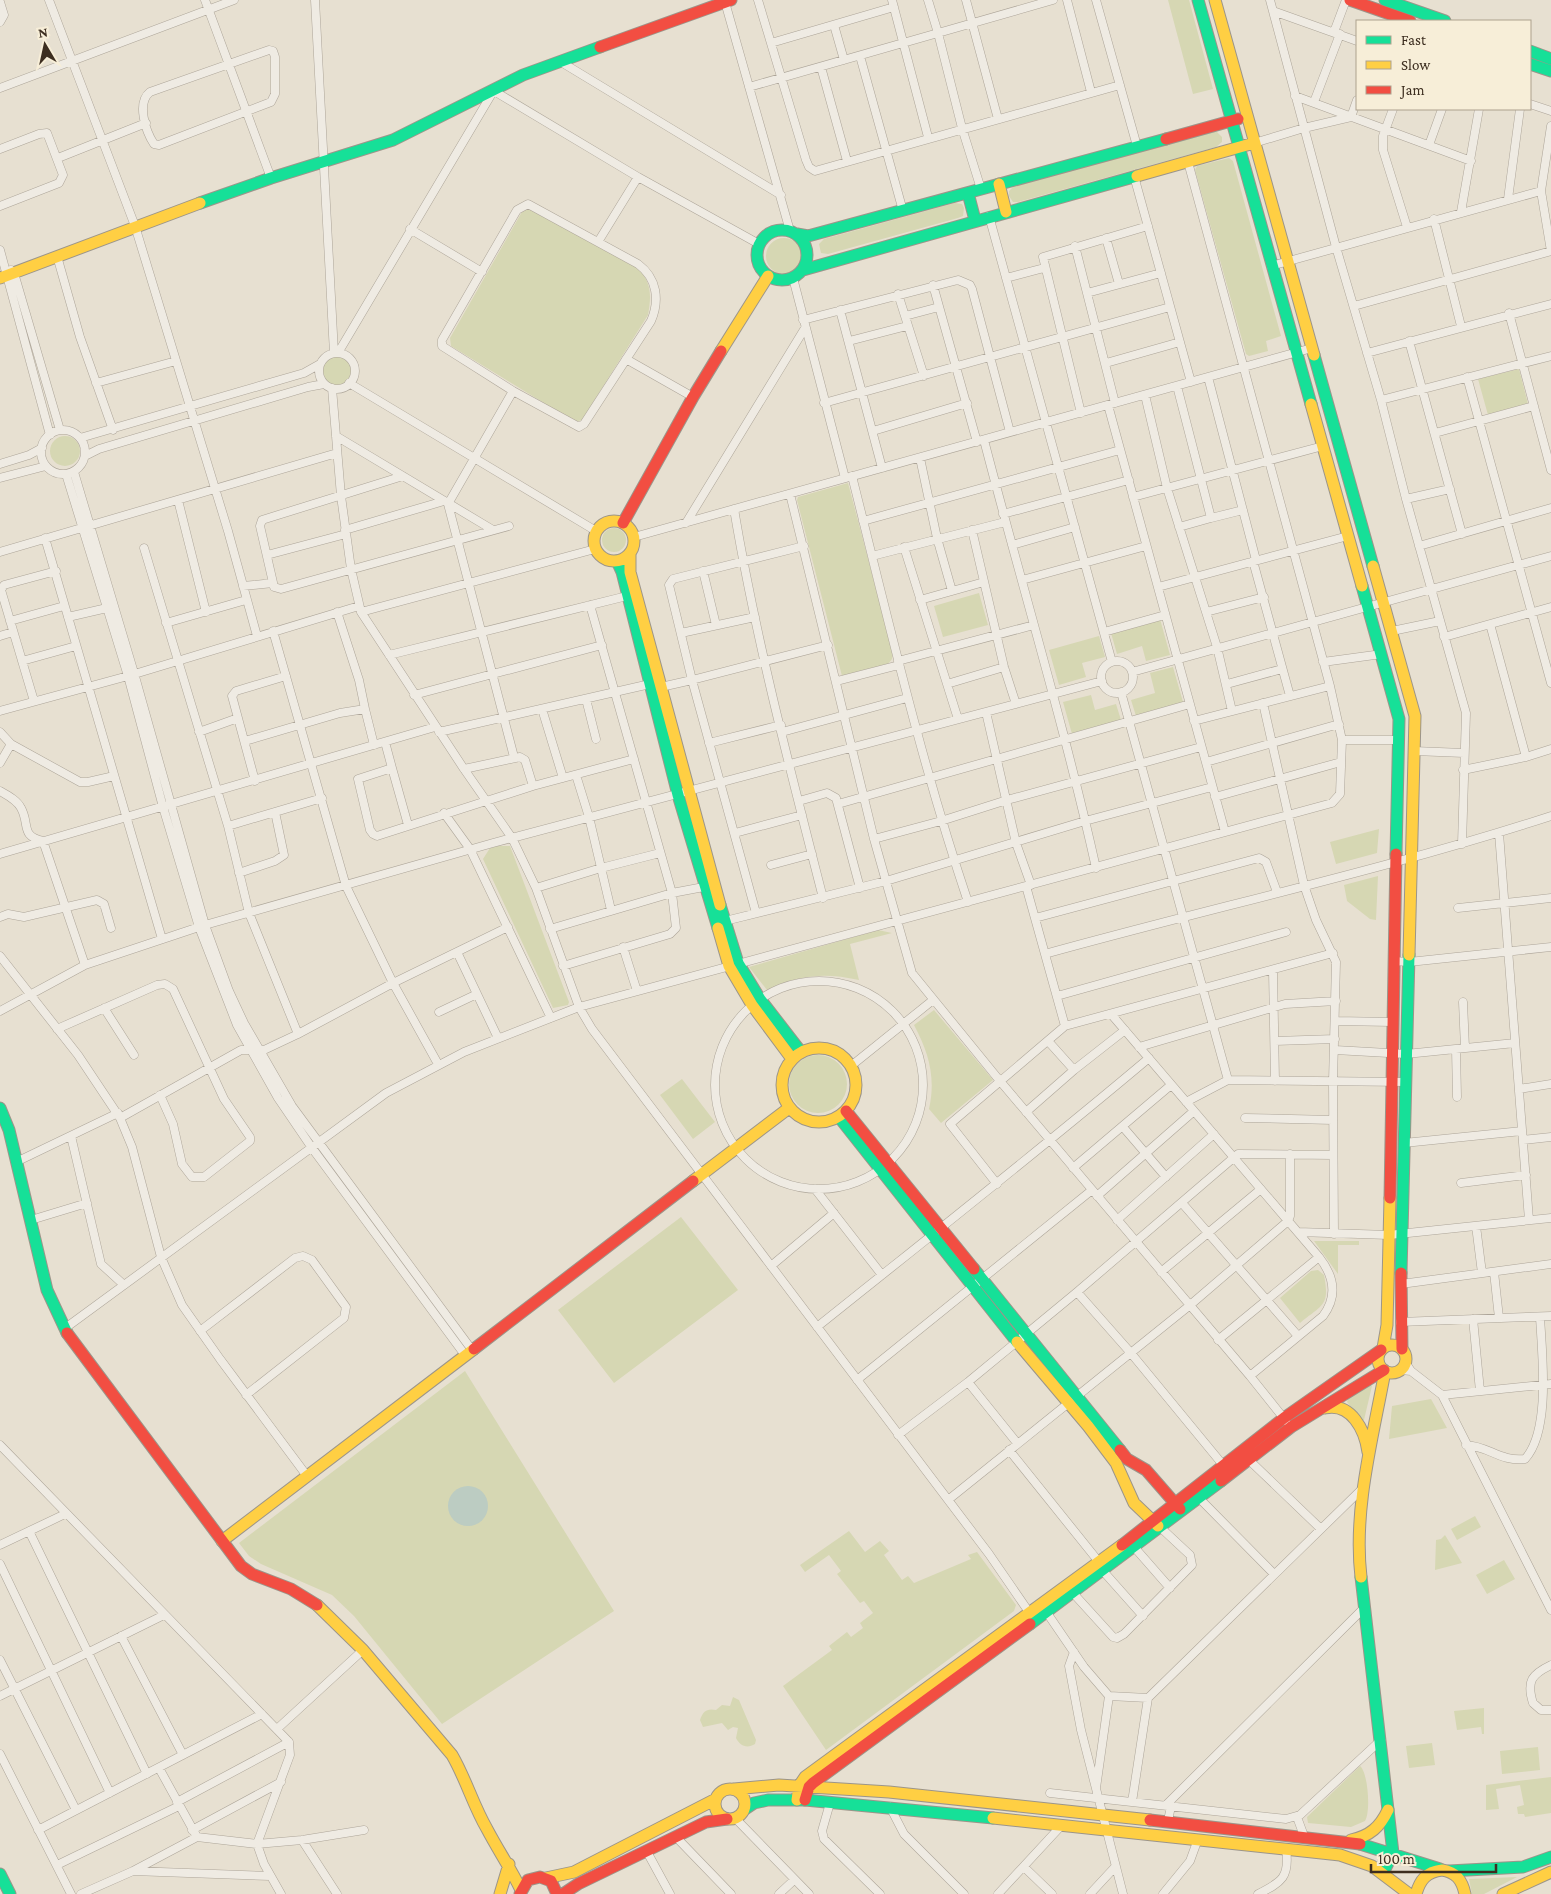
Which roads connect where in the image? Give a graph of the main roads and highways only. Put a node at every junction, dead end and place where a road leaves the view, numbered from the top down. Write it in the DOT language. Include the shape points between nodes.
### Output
graph roads {
  1 [pos="1198,0"];
  2 [pos="1215,0"];
  3 [pos="1350,0"];
  4 [pos="1385,0"];
  5 [pos="728,1"];
  6 [pos="1382,17"];
  7 [pos="1403,20"];
  8 [pos="1442,20"];
  9 [pos="1531,51"];
  10 [pos="1551,59"];
  11 [pos="1531,64"];
  12 [pos="1551,71"];
  13 [pos="1247,116"];
  14 [pos="1231,120"];
  15 [pos="1254,143"];
  16 [pos="1238,148"];
  17 [pos="999,184"];
  18 [pos="968,193"];
  19 [pos="1006,212"];
  20 [pos="975,220"];
  21 [pos="794,232"];
  22 [pos="803,270"];
  23 [pos="6,273"];
  24 [pos="768,276"];
  25 [pos="623,523"];
  26 [pos="630,554"];
  27 [pos="617,561"];
  28 [pos="655,686"];
  29 [pos="709,886"];
  30 [pos="733,964"];
  31 [pos="797,1056"];
  32 [pos="0,1108"];
  33 [pos="789,1108"];
  34 [pos="842,1114"];
  35 [pos="885,1166"];
  36 [pos="1382,1349"];
  37 [pos="1402,1349"];
  38 [pos="1397,1369"];
  39 [pos="1072,1399"];
  40 [pos="1310,1416"];
  41 [pos="1369,1460"];
  42 [pos="1135,1463"];
  43 [pos="1121,1474"];
  44 [pos="1179,1508"];
  45 [pos="1157,1525"];
  46 [pos="222,1541"];
  47 [pos="1101,1567"];
  48 [pos="1043,1608"];
  49 [pos="1032,1617"];
  50 [pos="812,1771"];
  51 [pos="765,1786"];
  52 [pos="804,1787"];
  53 [pos="734,1789"];
  54 [pos="716,1799"];
  55 [pos="801,1800"];
  56 [pos="745,1810"];
  57 [pos="1388,1810"];
  58 [pos="731,1819"];
  59 [pos="1347,1841"];
  60 [pos="1393,1853"];
  61 [pos="1551,1857"];
  62 [pos="507,1862"];
  63 [pos="1524,1867"];
  64 [pos="1445,1870"];
  65 [pos="1384,1871"];
  66 [pos="1551,1872"];
  67 [pos="0,1874"];
  68 [pos="543,1878"];
  69 [pos="588,1879"];
  70 [pos="1530,1880"];
  71 [pos="520,1893"];
  72 [pos="10,1894"];
  73 [pos="500,1894"];
  74 [pos="557,1894"];
  75 [pos="563,1894"];
  76 [pos="575,1894"];
  77 [pos="1409,1894"];
  78 [pos="1416,1894"];
  79 [pos="1465,1894"];
  80 [pos="1503,1894"];
  1 -- 14 [label="main road"];
  2 -- 13 [label="main road"];
  3 -- 6 [label="main road"];
  4 -- 8 [label="main road"];
  5 -- 23 [label="main road" via="523,75 400,137 270,178"];
  6 -- 7 [label="main road"];
  9 -- 10 [label="main road"];
  11 -- 12 [label="main road"];
  13 -- 14 [label="main road"];
  13 -- 15 [label="main road"];
  14 -- 16 [label="main road"];
  14 -- 17 [label="main road"];
  15 -- 16 [label="main road"];
  15 -- 37 [label="main road" via="1415,716 1400,1322"];
  16 -- 19 [label="main road"];
  16 -- 36 [label="main road" via="1398,710 1387,1325"];
  17 -- 18 [label="main road"];
  17 -- 19 [label="main road"];
  18 -- 20 [label="main road"];
  18 -- 21 [label="main road" via="808,236"];
  19 -- 20 [label="main road"];
  20 -- 22 [label="main road"];
  21 -- 22 [label="main road" via="803,240 808,252"];
  21 -- 24 [label="main road" via="772,232 759,244 758,262"];
  22 -- 24 [label="main road" via="793,278 778,280"];
  24 -- 25 [label="main road" via="693,397"];
  25 -- 26 [label="main road" via="634,537"];
  25 -- 27 [label="main road" via="611,520 600,526 593,540 604,559"];
  26 -- 27 [label="main road"];
  26 -- 28 [label="main road" via="630,572"];
  27 -- 28 [label="main road"];
  28 -- 29 [label="main road"];
  29 -- 30 [label="main road"];
  29 -- 30 [label="main road" via="725,921"];
  30 -- 31 [label="main road" via="756,1002"];
  31 -- 33 [label="main road" via="785,1070 782,1083 783,1096"];
  31 -- 34 [label="main road" via="815,1048 829,1049 851,1066 856,1081 854,1097"];
  32 -- 46 [label="main road" via="48,1290 64,1329"];
  33 -- 34 [label="main road" via="812,1122 826,1122"];
  33 -- 46 [label="main road"];
  34 -- 35 [label="main road"];
  35 -- 39 [label="main road" via="983,1278 1026,1332"];
  35 -- 39 [label="main road" via="931,1234 1016,1342"];
  36 -- 37 [label="main road" via="1395,1345"];
  36 -- 38 [label="main road" via="1378,1363"];
  36 -- 44 [label="main road" via="1223,1465"];
  37 -- 38 [label="main road"];
  38 -- 40 [label="main road"];
  38 -- 41 [label="main road" via="1380,1405"];
  39 -- 42 [label="main road" via="1127,1459"];
  39 -- 43 [label="main road"];
  40 -- 41 [label="main road" via="1330,1406 1345,1409 1367,1442"];
  40 -- 44 [label="main road" via="1200,1499"];
  41 -- 57 [label="main road" via="1359,1542"];
  42 -- 43 [label="main road"];
  42 -- 44 [label="main road" via="1146,1470"];
  43 -- 45 [label="main road" via="1128,1493"];
  44 -- 45 [label="main road"];
  45 -- 47 [label="main road"];
  45 -- 47 [label="main road" via="1135,1548"];
  46 -- 62 [label="main road" via="241,1566 252,1574 291,1589 323,1608 363,1650 452,1755 486,1828"];
  47 -- 48 [label="main road"];
  47 -- 48 [label="main road" via="1073,1593"];
  48 -- 49 [label="main road"];
  49 -- 50 [label="main road"];
  49 -- 52 [label="main road"];
  50 -- 51 [label="main road" via="789,1781"];
  50 -- 52 [label="main road" via="805,1777"];
  51 -- 52 [label="main road"];
  51 -- 53 [label="main road"];
  52 -- 55 [label="main road"];
  52 -- 59 [label="main road" via="888,1792"];
  53 -- 54 [label="main road" via="725,1790"];
  53 -- 56 [label="main road" via="744,1797"];
  54 -- 58 [label="main road" via="717,1811"];
  54 -- 68 [label="main road" via="574,1872"];
  55 -- 56 [label="main road" via="768,1800"];
  55 -- 65 [label="main road" via="1346,1855"];
  56 -- 58 [label="main road"];
  57 -- 59 [label="main road" via="1371,1834"];
  57 -- 60 [label="main road"];
  58 -- 69 [label="main road" via="706,1822"];
  59 -- 60 [label="main road"];
  60 -- 64 [label="main road"];
  60 -- 65 [label="main road"];
  61 -- 63 [label="main road"];
  62 -- 68 [label="main road"];
  62 -- 71 [label="main road"];
  62 -- 73 [label="main road" via="507,1876"];
  63 -- 64 [label="main road"];
  63 -- 70 [label="main road"];
  64 -- 78 [label="main road" via="1433,1871 1421,1879"];
  64 -- 79 [label="main road" via="1462,1882"];
  65 -- 77 [label="main road"];
  66 -- 70 [label="main road"];
  67 -- 72 [label="main road"];
  68 -- 71 [label="main road" via="528,1880"];
  68 -- 74 [label="main road" via="555,1886"];
  69 -- 75 [label="main road"];
  69 -- 76 [label="main road"];
  70 -- 80 [label="main road"];
}
